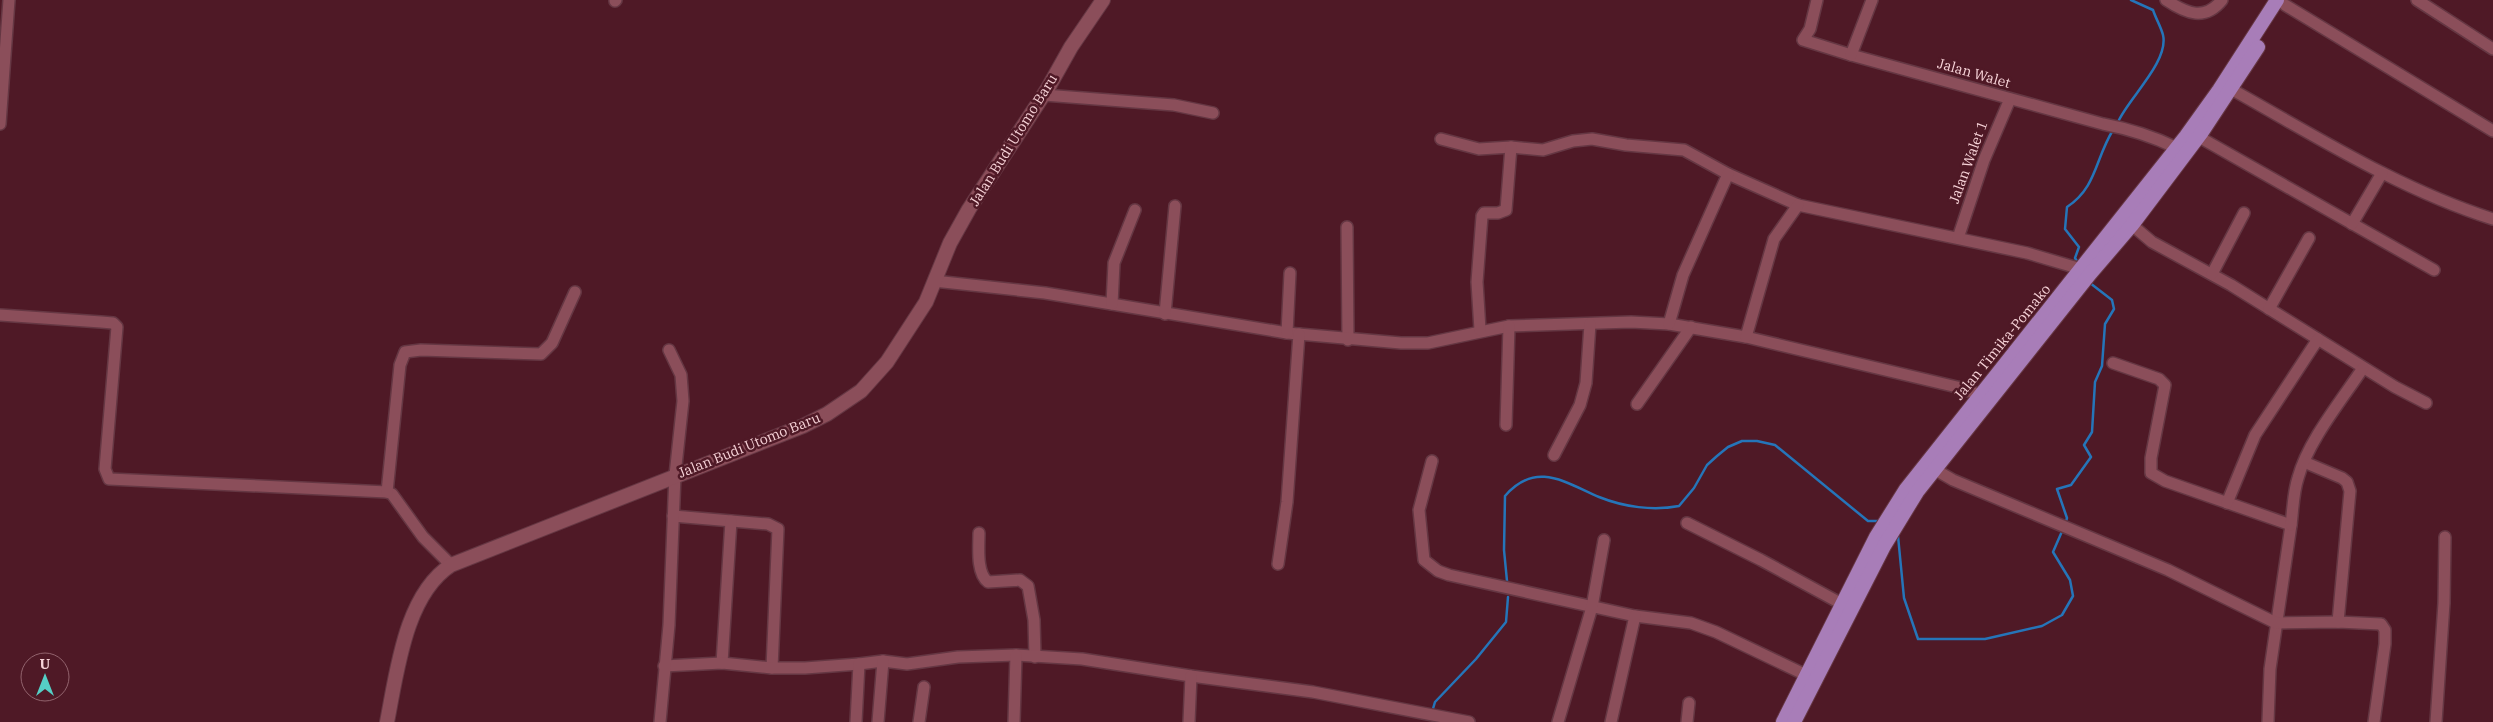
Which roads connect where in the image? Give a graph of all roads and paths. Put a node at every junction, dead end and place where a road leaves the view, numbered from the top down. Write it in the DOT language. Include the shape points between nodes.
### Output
graph roads {
  1 [pos="10,0"];
  2 [pos="1103,0"];
  3 [pos="1817,0"];
  4 [pos="1872,0"];
  5 [pos="2166,0"];
  6 [pos="2222,0"];
  7 [pos="2417,0"];
  8 [pos="2283,2"];
  9 [pos="2493,49"];
  10 [pos="1851,55"];
  11 [pos="2231,90"];
  12 [pos="1044,95"];
  13 [pos="2010,99"];
  14 [pos="1213,113"];
  15 [pos="0,124"];
  16 [pos="2493,131"];
  17 [pos="2199,136"];
  18 [pos="1441,140"];
  19 [pos="1511,147"];
  20 [pos="2177,148"];
  21 [pos="2382,173"];
  22 [pos="1728,174"];
  23 [pos="1798,205"];
  24 [pos="1175,206"];
  25 [pos="1135,210"];
  26 [pos="2244,213"];
  27 [pos="2493,219"];
  28 [pos="2352,224"];
  29 [pos="2132,225"];
  30 [pos="1347,227"];
  31 [pos="1958,238"];
  32 [pos="2310,238"];
  33 [pos="2081,269"];
  34 [pos="2434,270"];
  35 [pos="1290,273"];
  36 [pos="2212,274"];
  37 [pos="934,281"];
  38 [pos="575,292"];
  39 [pos="1112,304"];
  40 [pos="2057,307"];
  41 [pos="2269,309"];
  42 [pos="1165,314"];
  43 [pos="0,315"];
  44 [pos="1590,324"];
  45 [pos="1669,324"];
  46 [pos="1509,326"];
  47 [pos="1691,327"];
  48 [pos="1480,330"];
  49 [pos="1293,334"];
  50 [pos="1746,337"];
  51 [pos="2318,339"];
  52 [pos="1348,340"];
  53 [pos="669,350"];
  54 [pos="2113,363"];
  55 [pos="2363,368"];
  56 [pos="1982,394"];
  57 [pos="2426,403"];
  58 [pos="1637,404"];
  59 [pos="1506,425"];
  60 [pos="1554,455"];
  61 [pos="1432,461"];
  62 [pos="2304,462"];
  63 [pos="1934,469"];
  64 [pos="675,475"];
  65 [pos="387,492"];
  66 [pos="2227,503"];
  67 [pos="673,516"];
  68 [pos="730,521"];
  69 [pos="1686,523"];
  70 [pos="2291,525"];
  71 [pos="979,533"];
  72 [pos="2445,537"];
  73 [pos="1604,540"];
  74 [pos="1278,564"];
  75 [pos="450,565"];
  76 [pos="1842,604"];
  77 [pos="1592,607"];
  78 [pos="1635,616"];
  79 [pos="2338,622"];
  80 [pos="2276,624"];
  81 [pos="1016,655"];
  82 [pos="1035,657"];
  83 [pos="883,661"];
  84 [pos="722,663"];
  85 [pos="859,664"];
  86 [pos="664,666"];
  87 [pos="772,668"];
  88 [pos="1806,675"];
  89 [pos="1191,676"];
  90 [pos="924,687"];
  91 [pos="1689,703"];
  92 [pos="387,722"];
  93 [pos="660,722"];
  94 [pos="856,722"];
  95 [pos="878,722"];
  96 [pos="919,722"];
  97 [pos="1014,722"];
  98 [pos="1189,722"];
  99 [pos="1469,722"];
  100 [pos="1558,722"];
  101 [pos="1611,722"];
  102 [pos="1687,722"];
  103 [pos="1783,722"];
  104 [pos="1794,722"];
  105 [pos="2268,722"];
  106 [pos="2374,722"];
  107 [pos="2436,722"];
  1 -- 15 [label="street"];
  2 -- 12 [label="street, Jalan Budi Utomo Baru"];
  3 -- 10 [label="street, Jalan Walet" via="1804,40"];
  4 -- 10 [label="street"];
  5 -- 6 [label="street" via="2188,11 2204,14"];
  7 -- 9 [label="street"];
  8 -- 11 [label="highway, Jalan Timika-Pomako"];
  8 -- 16 [label="street"];
  8 -- 20 [label="highway, Jalan Timika-Pomako"];
  10 -- 13 [label="street, Jalan Walet"];
  11 -- 17 [label="highway, Jalan Timika-Pomako"];
  11 -- 21 [label="street"];
  12 -- 14 [label="street" via="1181,106"];
  12 -- 37 [label="street, Jalan Budi Utomo Baru" via="969,209"];
  13 -- 20 [label="street, Jalan Walet" via="2130,128"];
  13 -- 31 [label="street, Jalan Walet 1" via="1984,160"];
  17 -- 28 [label="street"];
  17 -- 29 [label="highway, Jalan Timika-Pomako"];
  18 -- 19 [label="street" via="1479,149"];
  19 -- 22 [label="street" via="1543,150 1573,140 1592,140 1684,150"];
  19 -- 48 [label="street" via="1506,210 1482,216 1478,282"];
  20 -- 33 [label="highway, Jalan Timika-Pomako"];
  21 -- 27 [label="street" via="2439,200"];
  21 -- 28 [label="street"];
  22 -- 23 [label="street"];
  22 -- 45 [label="street" via="1683,275"];
  23 -- 31 [label="street"];
  23 -- 50 [label="street" via="1774,240"];
  24 -- 42 [label="street"];
  25 -- 39 [label="street" via="1114,263"];
  26 -- 36 [label="street"];
  28 -- 34 [label="street"];
  29 -- 36 [label="street" via="2162,247"];
  29 -- 40 [label="highway, Jalan Timika-Pomako"];
  30 -- 52 [label="street"];
  31 -- 33 [label="street" via="2056,260"];
  32 -- 41 [label="street"];
  33 -- 40 [label="highway, Jalan Timika-Pomako"];
  35 -- 49 [label="street"];
  36 -- 41 [label="street"];
  37 -- 39 [label="street"];
  37 -- 64 [label="street, Jalan Budi Utomo Baru" via="926,302 887,362 860,391 828,414 803,426"];
  38 -- 65 [label="street" via="552,342 541,354 405,352 400,365"];
  39 -- 42 [label="street"];
  40 -- 56 [label="highway, Jalan Timika-Pomako"];
  40 -- 63 [label="highway, Jalan Timika-Pomako"];
  41 -- 51 [label="street"];
  42 -- 49 [label="street"];
  43 -- 65 [label="street" via="112,323 117,327 105,468 109,479"];
  44 -- 45 [label="street"];
  44 -- 46 [label="street"];
  44 -- 60 [label="street" via="1586,383 1580,405"];
  45 -- 47 [label="street"];
  46 -- 48 [label="street"];
  46 -- 59 [label="street"];
  47 -- 50 [label="street"];
  47 -- 58 [label="street"];
  48 -- 52 [label="street" via="1416,344"];
  49 -- 52 [label="street"];
  49 -- 74 [label="street" via="1287,502"];
  50 -- 56 [label="street"];
  51 -- 55 [label="street"];
  51 -- 66 [label="street" via="2254,435"];
  53 -- 64 [label="street" via="683,386"];
  54 -- 66 [label="street" via="2160,379 2165,385 2151,474"];
  55 -- 57 [label="street"];
  55 -- 62 [label="street"];
  56 -- 76 [label="highway, Jalan Timika-Pomako" via="1892,508"];
  61 -- 77 [label="street" via="1419,510 1424,560 1449,576"];
  62 -- 70 [label="street" via="2298,478"];
  62 -- 79 [label="street" via="2342,478 2350,491"];
  63 -- 80 [label="street" via="1953,480 2168,570"];
  63 -- 104 [label="highway, Jalan Timika-Pomako" via="1884,546"];
  64 -- 67 [label="street"];
  64 -- 75 [label="street, Jalan Budi Utomo Baru"];
  65 -- 75 [label="street"];
  66 -- 70 [label="street"];
  67 -- 68 [label="street"];
  67 -- 86 [label="street" via="669,625"];
  68 -- 84 [label="street"];
  68 -- 87 [label="street" via="768,524 778,529"];
  69 -- 76 [label="street"];
  70 -- 80 [label="street"];
  71 -- 82 [label="street" via="984,580 1020,580 1028,586 1034,620"];
  72 -- 107 [label="street" via="2445,596"];
  73 -- 77 [label="street"];
  75 -- 92 [label="street, Jalan Budi Utomo Baru" via="428,585 414,612"];
  76 -- 88 [label="highway, Jalan Timika-Pomako"];
  77 -- 78 [label="street"];
  77 -- 100 [label="street"];
  78 -- 88 [label="street" via="1704,628"];
  78 -- 101 [label="street"];
  79 -- 80 [label="street"];
  79 -- 106 [label="street" via="2378,624 2386,630"];
  80 -- 105 [label="street"];
  81 -- 82 [label="street"];
  81 -- 83 [label="street" via="958,657 908,664"];
  81 -- 97 [label="street"];
  82 -- 89 [label="street" via="1088,659"];
  83 -- 85 [label="street"];
  83 -- 95 [label="street"];
  84 -- 86 [label="street"];
  84 -- 87 [label="street"];
  85 -- 87 [label="street"];
  85 -- 94 [label="street"];
  86 -- 93 [label="street"];
  88 -- 103 [label="highway, Jalan Timika-Pomako"];
  89 -- 98 [label="street"];
  89 -- 99 [label="street" via="1312,692"];
  90 -- 96 [label="street"];
  91 -- 102 [label="street"];
}
